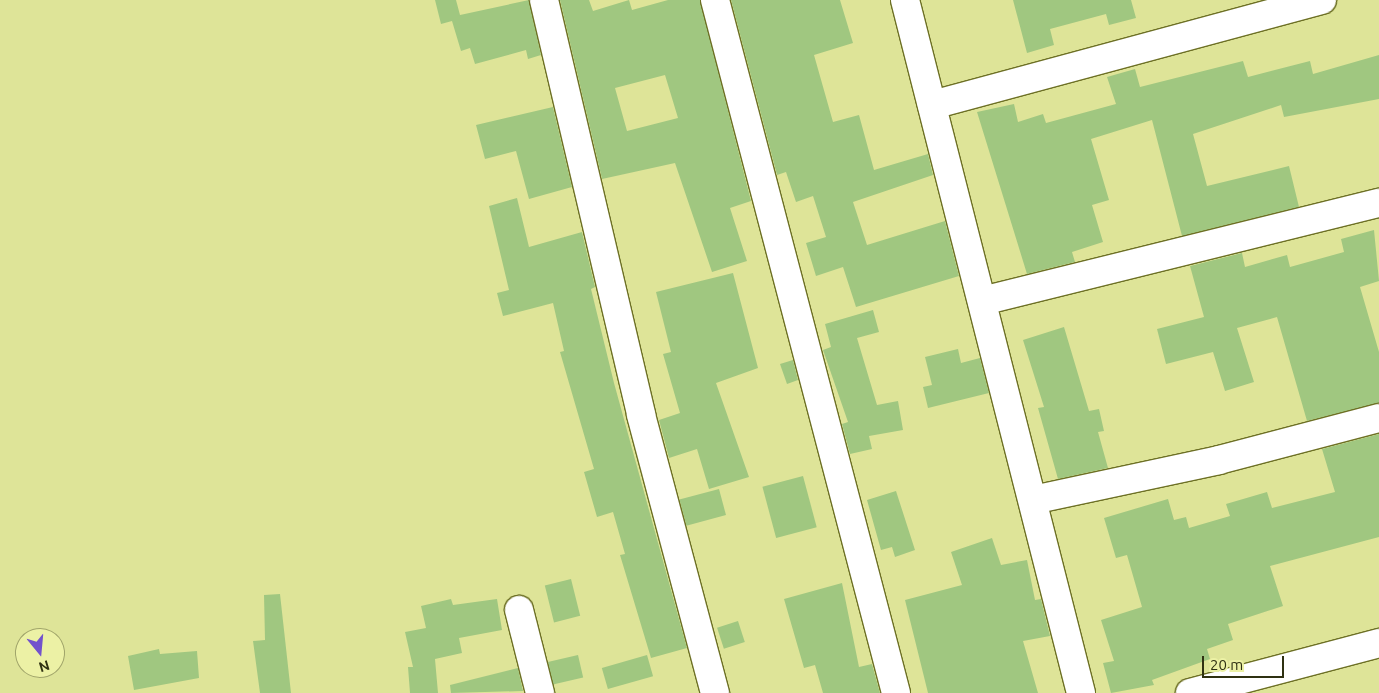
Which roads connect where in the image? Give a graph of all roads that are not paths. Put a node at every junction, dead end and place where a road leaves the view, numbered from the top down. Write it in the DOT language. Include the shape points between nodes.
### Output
graph roads {
  1 [pos="544,0"];
  2 [pos="715,0"];
  3 [pos="905,0"];
  4 [pos="1315,1"];
  5 [pos="932,105"];
  6 [pos="1379,203"];
  7 [pos="982,301"];
  8 [pos="1379,418"];
  9 [pos="1033,500"];
  10 [pos="519,610"];
  11 [pos="1379,643"];
  12 [pos="540,693"];
  13 [pos="715,693"];
  14 [pos="896,693"];
  15 [pos="1081,693"];
  16 [pos="1190,693"];
  1 -- 13 [label="street" via="641,415"];
  2 -- 14 [label="street"];
  3 -- 5 [label="street"];
  4 -- 5 [label="street"];
  5 -- 7 [label="street"];
  6 -- 7 [label="street"];
  7 -- 9 [label="street"];
  8 -- 9 [label="street" via="1219,460"];
  9 -- 15 [label="street"];
  10 -- 12 [label="street"];
  11 -- 16 [label="street"];
}
